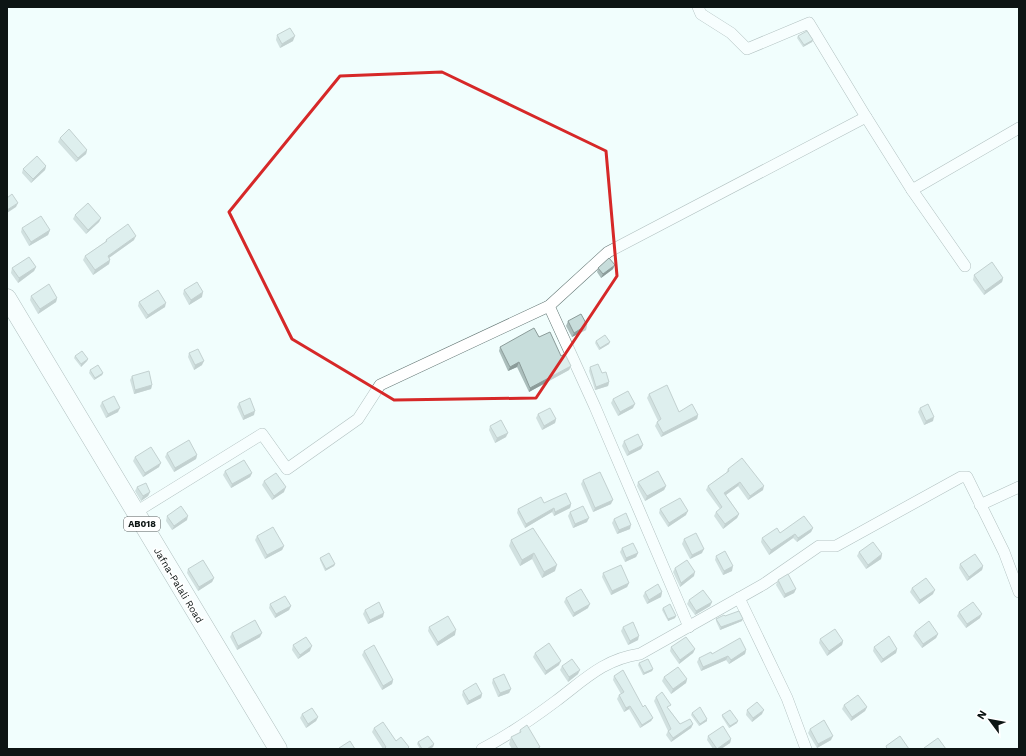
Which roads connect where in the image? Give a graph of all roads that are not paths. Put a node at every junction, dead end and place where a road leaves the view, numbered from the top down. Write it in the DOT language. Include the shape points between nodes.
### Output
graph roads {
  1 [pos="698,7"];
  2 [pos="866,117"];
  3 [pos="1019,128"];
  4 [pos="912,190"];
  5 [pos="965,266"];
  6 [pos="7,298"];
  7 [pos="549,306"];
  8 [pos="1019,487"];
  9 [pos="980,505"];
  10 [pos="136,512"];
  11 [pos="1019,592"];
  12 [pos="739,598"];
  13 [pos="689,627"];
  14 [pos="278,749"];
  15 [pos="482,749"];
  16 [pos="806,749"];
  1 -- 2 [label="street" via="701,14 731,33 747,49 809,23"];
  2 -- 4 [label="street"];
  2 -- 7 [label="street" via="608,252"];
  3 -- 4 [label="street"];
  4 -- 5 [label="street"];
  6 -- 10 [label="main road, Jafna-Palali Road / AB018"];
  7 -- 10 [label="street" via="380,385 358,419 287,470 262,434"];
  7 -- 13 [label="street"];
  8 -- 9 [label="street"];
  9 -- 11 [label="street" via="1004,552"];
  9 -- 12 [label="street" via="967,477 961,477 836,546 818,546"];
  10 -- 14 [label="main road, Jafna-Palali Road / AB018"];
  12 -- 13 [label="street"];
  12 -- 16 [label="street" via="787,698"];
  13 -- 15 [label="street" via="640,654 628,656 588,674 512,733"];
}
